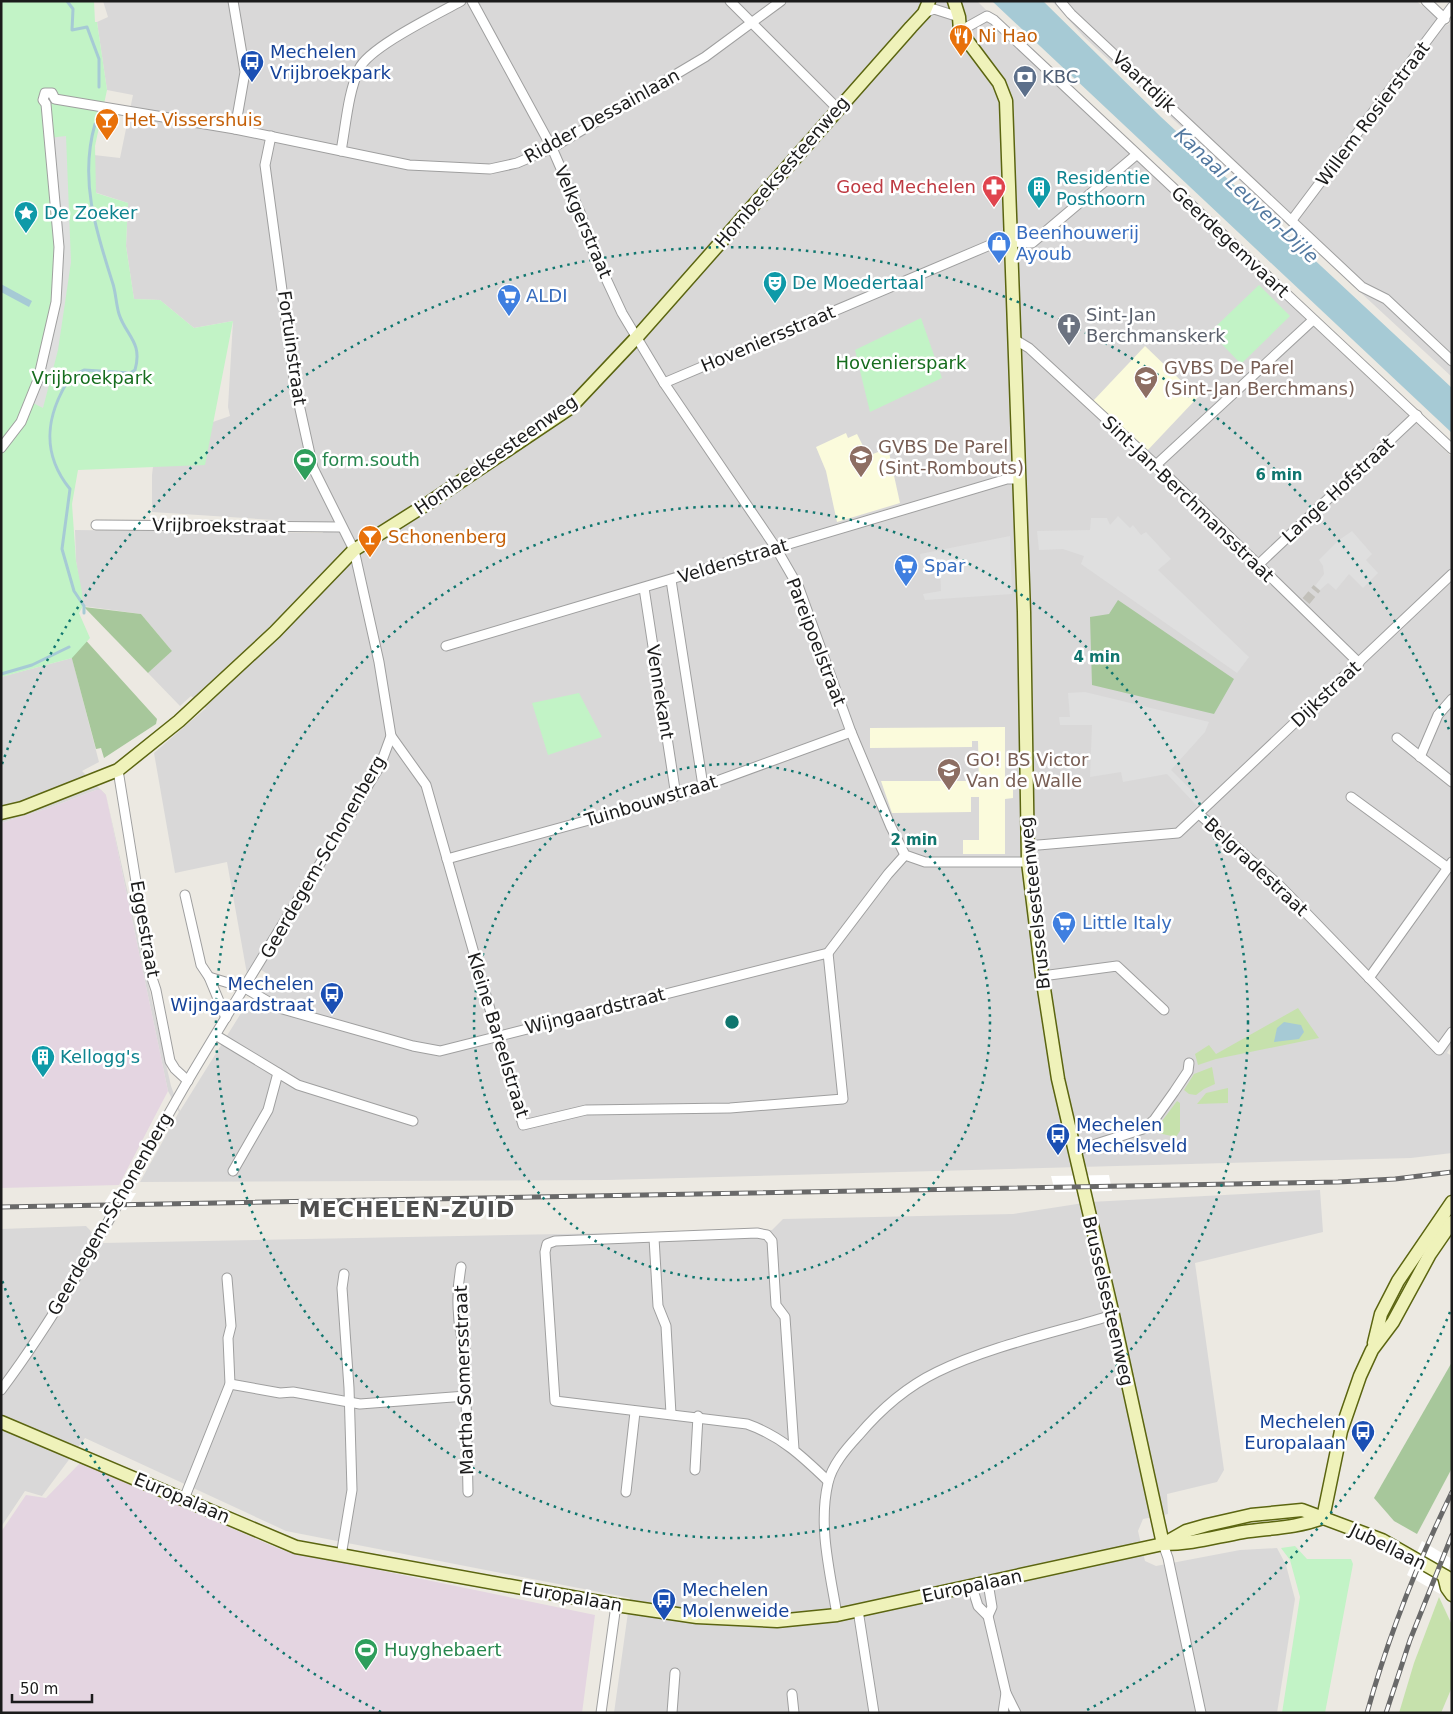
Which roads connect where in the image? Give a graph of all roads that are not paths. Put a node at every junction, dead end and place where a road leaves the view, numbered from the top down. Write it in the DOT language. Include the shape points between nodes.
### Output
graph roads {
  1 [pos="232,1"];
  2 [pos="460,1"];
  3 [pos="472,1"];
  4 [pos="730,1"];
  5 [pos="781,1"];
  6 [pos="954,1"];
  7 [pos="1060,1"];
  8 [pos="1426,1"];
  9 [pos="927,7"];
  10 [pos="1452,7"];
  11 [pos="959,17"];
  12 [pos="1445,19"];
  13 [pos="752,23"];
  14 [pos="960,31"];
  15 [pos="838,109"];
  16 [pos="235,129"];
  17 [pos="271,136"];
  18 [pos="552,148"];
  19 [pos="341,151"];
  20 [pos="1136,155"];
  21 [pos="1292,220"];
  22 [pos="1012,242"];
  23 [pos="1313,320"];
  24 [pos="637,337"];
  25 [pos="1014,340"];
  26 [pos="1452,361"];
  27 [pos="664,383"];
  28 [pos="1417,416"];
  29 [pos="1,448"];
  30 [pos="1452,449"];
  31 [pos="1156,466"];
  32 [pos="1019,479"];
  33 [pos="96,525"];
  34 [pos="341,527"];
  35 [pos="776,548"];
  36 [pos="354,550"];
  37 [pos="1258,565"];
  38 [pos="1452,574"];
  39 [pos="671,580"];
  40 [pos="644,588"];
  41 [pos="446,646"];
  42 [pos="1360,663"];
  43 [pos="1452,699"];
  44 [pos="851,732"];
  45 [pos="391,736"];
  46 [pos="1397,738"];
  47 [pos="1420,757"];
  48 [pos="118,770"];
  49 [pos="1452,782"];
  50 [pos="703,786"];
  51 [pos="676,796"];
  52 [pos="1351,797"];
  53 [pos="1,813"];
  54 [pos="1199,814"];
  55 [pos="1027,846"];
  56 [pos="905,855"];
  57 [pos="447,858"];
  58 [pos="1028,862"];
  59 [pos="1450,865"];
  60 [pos="185,895"];
  61 [pos="828,953"];
  62 [pos="1042,976"];
  63 [pos="209,977"];
  64 [pos="1369,978"];
  65 [pos="245,988"];
  66 [pos="1164,1010"];
  67 [pos="226,1018"];
  68 [pos="1452,1032"];
  69 [pos="217,1036"];
  70 [pos="497,1036"];
  71 [pos="1189,1063"];
  72 [pos="278,1073"];
  73 [pos="188,1081"];
  74 [pos="413,1121"];
  75 [pos="1074,1151"];
  76 [pos="233,1171"];
  77 [pos="1452,1202"];
  78 [pos="1452,1222"];
  79 [pos="654,1238"];
  80 [pos="461,1268"];
  81 [pos="344,1274"];
  82 [pos="227,1278"];
  83 [pos="1114,1315"];
  84 [pos="1372,1350"];
  85 [pos="230,1384"];
  86 [pos="1,1390"];
  87 [pos="466,1396"];
  88 [pos="348,1402"];
  89 [pos="635,1412"];
  90 [pos="671,1414"];
  91 [pos="698,1416"];
  92 [pos="1,1422"];
  93 [pos="794,1449"];
  94 [pos="695,1470"];
  95 [pos="828,1481"];
  96 [pos="468,1492"];
  97 [pos="626,1492"];
  98 [pos="184,1499"];
  99 [pos="1324,1518"];
  100 [pos="1163,1544"];
  101 [pos="342,1556"];
  102 [pos="1450,1579"];
  103 [pos="988,1583"];
  104 [pos="972,1587"];
  105 [pos="1452,1595"];
  106 [pos="616,1606"];
  107 [pos="858,1610"];
  108 [pos="837,1615"];
  109 [pos="988,1616"];
  110 [pos="675,1673"];
  111 [pos="1006,1693"];
  112 [pos="792,1694"];
  113 [pos="601,1713"];
  114 [pos="672,1713"];
  115 [pos="794,1713"];
  116 [pos="874,1713"];
  117 [pos="1003,1713"];
  118 [pos="1016,1713"];
  119 [pos="1201,1713"];
  1 -- 16 [label="street" via="244,72"];
  2 -- 19 [label="street" via="384,45 360,67"];
  3 -- 18 [label="street, Velkgerstraat"];
  4 -- 13 [label="street"];
  5 -- 13 [label="street, Ridder Dessainlaan"];
  6 -- 11 [label="street"];
  7 -- 21 [label="street, Vaartdijk"];
  8 -- 12 [label="street"];
  9 -- 11 [label="street, Hombeeksesteenweg"];
  9 -- 15 [label="street, Hombeeksesteenweg"];
  10 -- 12 [label="street, Willem Rosierstraat"];
  11 -- 14 [label="street"];
  12 -- 21 [label="street, Willem Rosierstraat"];
  13 -- 15 [label="street"];
  13 -- 18 [label="street, Ridder Dessainlaan" via="705,57"];
  14 -- 20 [label="street, Geerdegemvaart" via="987,16 994,20"];
  14 -- 22 [label="street, Brusselsesteenweg" via="999,83 1006,101"];
  15 -- 24 [label="street, Hombeeksesteenweg"];
  16 -- 17 [label="street, Ridder Dessainlaan"];
  16 -- 29 [label="street, Ridder Dessainlaan" via="108,107 50,92 51,104 46,104 59,248 56,302 38,380 21,422"];
  17 -- 19 [label="street, Ridder Dessainlaan"];
  17 -- 34 [label="street, Fortuinstraat" via="265,165 295,386 313,468"];
  18 -- 19 [label="street, Ridder Dessainlaan" via="517,163 490,169 409,165"];
  18 -- 24 [label="street, Velkgerstraat" via="582,217 589,242 622,313"];
  20 -- 22 [label="street, Hoveniersstraat" via="1032,243"];
  20 -- 23 [label="street, Geerdegemvaart"];
  21 -- 26 [label="street, Vaartdijk" via="1362,287 1386,299"];
  22 -- 25 [label="street, Brusselsesteenweg"];
  22 -- 27 [label="street, Hoveniersstraat" via="990,245"];
  23 -- 28 [label="street, Geerdegemvaart"];
  23 -- 31 [label="street"];
  24 -- 27 [label="street, Pareipoelstraat"];
  24 -- 36 [label="street, Hombeeksesteenweg" via="570,408"];
  25 -- 31 [label="street, Sint-Jan-Berchmansstraat" via="1029,348"];
  25 -- 32 [label="street, Brusselsesteenweg"];
  27 -- 35 [label="street, Pareipoelstraat"];
  28 -- 30 [label="street, Geerdegemvaart"];
  28 -- 37 [label="street, Lange Hofstraat"];
  31 -- 37 [label="street, Sint-Jan-Berchmansstraat"];
  32 -- 35 [label="street, Veldenstraat"];
  32 -- 55 [label="street, Brusselsesteenweg"];
  33 -- 34 [label="street, Vrijbroekstraat"];
  34 -- 36 [label="street, Fortuinstraat"];
  35 -- 39 [label="street, Veldenstraat"];
  35 -- 44 [label="street, Pareipoelstraat" via="799,588"];
  36 -- 45 [label="street, Geerdegem-Schonenberg" via="379,662"];
  36 -- 48 [label="street, Hombeeksesteenweg" via="275,632 179,721"];
  37 -- 42 [label="street, Sint-Jan-Berchmansstraat" via="1303,603"];
  38 -- 42 [label="street, Dijkstraat"];
  39 -- 40 [label="street, Veldenstraat"];
  39 -- 50 [label="street, Vennekant"];
  40 -- 41 [label="street, Veldenstraat"];
  40 -- 51 [label="street, Vennekant"];
  42 -- 54 [label="street, Dijkstraat"];
  43 -- 47 [label="street" via="1438,715"];
  44 -- 50 [label="street, Tuinbouwstraat"];
  44 -- 56 [label="street, Pareipoelstraat"];
  45 -- 57 [label="street, Kleine Bareelstraat" via="426,785"];
  45 -- 65 [label="street, Geerdegem-Schonenberg" via="380,766"];
  46 -- 47 [label="street"];
  47 -- 49 [label="street"];
  48 -- 53 [label="street, Hombeeksesteenweg" via="22,808"];
  48 -- 73 [label="street, Eggestraat" via="151,975 170,1061"];
  50 -- 51 [label="street, Tuinbouwstraat"];
  51 -- 57 [label="street, Tuinbouwstraat"];
  52 -- 59 [label="street"];
  54 -- 55 [label="street, Belgradestraat" via="1178,833"];
  54 -- 64 [label="street, Belgradestraat" via="1280,885"];
  55 -- 58 [label="street, Brusselsesteenweg"];
  56 -- 58 [label="street" via="926,862"];
  56 -- 61 [label="street"];
  57 -- 70 [label="street, Kleine Bareelstraat"];
  58 -- 62 [label="street, Brusselsesteenweg"];
  59 -- 64 [label="street"];
  60 -- 63 [label="street" via="201,965"];
  61 -- 70 [label="street, Wijngaardstraat"];
  61 -- 70 [label="street, Kleine Bareelstraat" via="844,1099 730,1108 586,1110 523,1125"];
  62 -- 66 [label="street" via="1117,966"];
  62 -- 75 [label="street, Brusselsesteenweg" via="1058,1079"];
  63 -- 65 [label="street, Wijngaardstraat"];
  63 -- 67 [label="street"];
  64 -- 68 [label="street, Belgradestraat" via="1439,1050"];
  65 -- 67 [label="street, Geerdegem-Schonenberg"];
  65 -- 70 [label="street, Wijngaardstraat" via="279,1008 413,1046 440,1050"];
  67 -- 69 [label="street, Geerdegem-Schonenberg"];
  69 -- 72 [label="street"];
  69 -- 73 [label="street, Geerdegem-Schonenberg"];
  71 -- 75 [label="street" via="1188,1071 1174,1092 1154,1120 1143,1129"];
  72 -- 74 [label="street" via="298,1085"];
  72 -- 76 [label="street" via="268,1110"];
  73 -- 86 [label="street, Geerdegem-Schonenberg" via="97,1242"];
  75 -- 83 [label="street, Brusselsesteenweg"];
  77 -- 84 [label="street" via="1398,1281 1381,1314"];
  78 -- 84 [label="street" via="1430,1254 1393,1322"];
  79 -- 89 [label="street" via="554,1241 547,1244 545,1252 555,1401"];
  79 -- 90 [label="street" via="658,1306 666,1326"];
  79 -- 93 [label="street" via="757,1233 767,1235 772,1241 776,1305 785,1317"];
  80 -- 87 [label="street, Martha Somersstraat" via="461,1337 465,1349"];
  81 -- 88 [label="street"];
  82 -- 85 [label="street" via="231,1326 228,1338"];
  83 -- 95 [label="street" via="980,1354 931,1375 893,1400 865,1428 842,1453"];
  83 -- 100 [label="street, Brusselsesteenweg"];
  84 -- 99 [label="street" via="1348,1407"];
  85 -- 88 [label="street"];
  85 -- 98 [label="street"];
  87 -- 88 [label="street" via="412,1398 402,1402"];
  87 -- 96 [label="street, Martha Somersstraat"];
  88 -- 101 [label="street" via="352,1490"];
  89 -- 90 [label="street"];
  89 -- 97 [label="street"];
  90 -- 91 [label="street"];
  91 -- 93 [label="street" via="747,1424 769,1432"];
  91 -- 94 [label="street"];
  92 -- 98 [label="street, Europalaan"];
  93 -- 95 [label="street"];
  95 -- 108 [label="street" via="824,1525"];
  98 -- 101 [label="street, Europalaan" via="296,1547"];
  99 -- 100 [label="street, Europalaan" via="1300,1526 1240,1532 1188,1544"];
  99 -- 102 [label="street, Jubellaan" via="1382,1540"];
  100 -- 103 [label="street, Europalaan"];
  100 -- 119 [label="street, Brusselsesteenweg"];
  101 -- 106 [label="street, Europalaan"];
  102 -- 105 [label="street" via="1447,1588"];
  103 -- 104 [label="street, Europalaan"];
  103 -- 109 [label="street" via="992,1606"];
  104 -- 107 [label="street, Europalaan"];
  104 -- 109 [label="street" via="978,1606"];
  106 -- 108 [label="street, Europalaan" via="739,1620 777,1621"];
  106 -- 113 [label="street"];
  107 -- 108 [label="street, Europalaan"];
  107 -- 116 [label="street"];
  109 -- 111 [label="street"];
  110 -- 114 [label="street"];
  111 -- 117 [label="street"];
  111 -- 118 [label="street"];
  112 -- 115 [label="street"];
}
